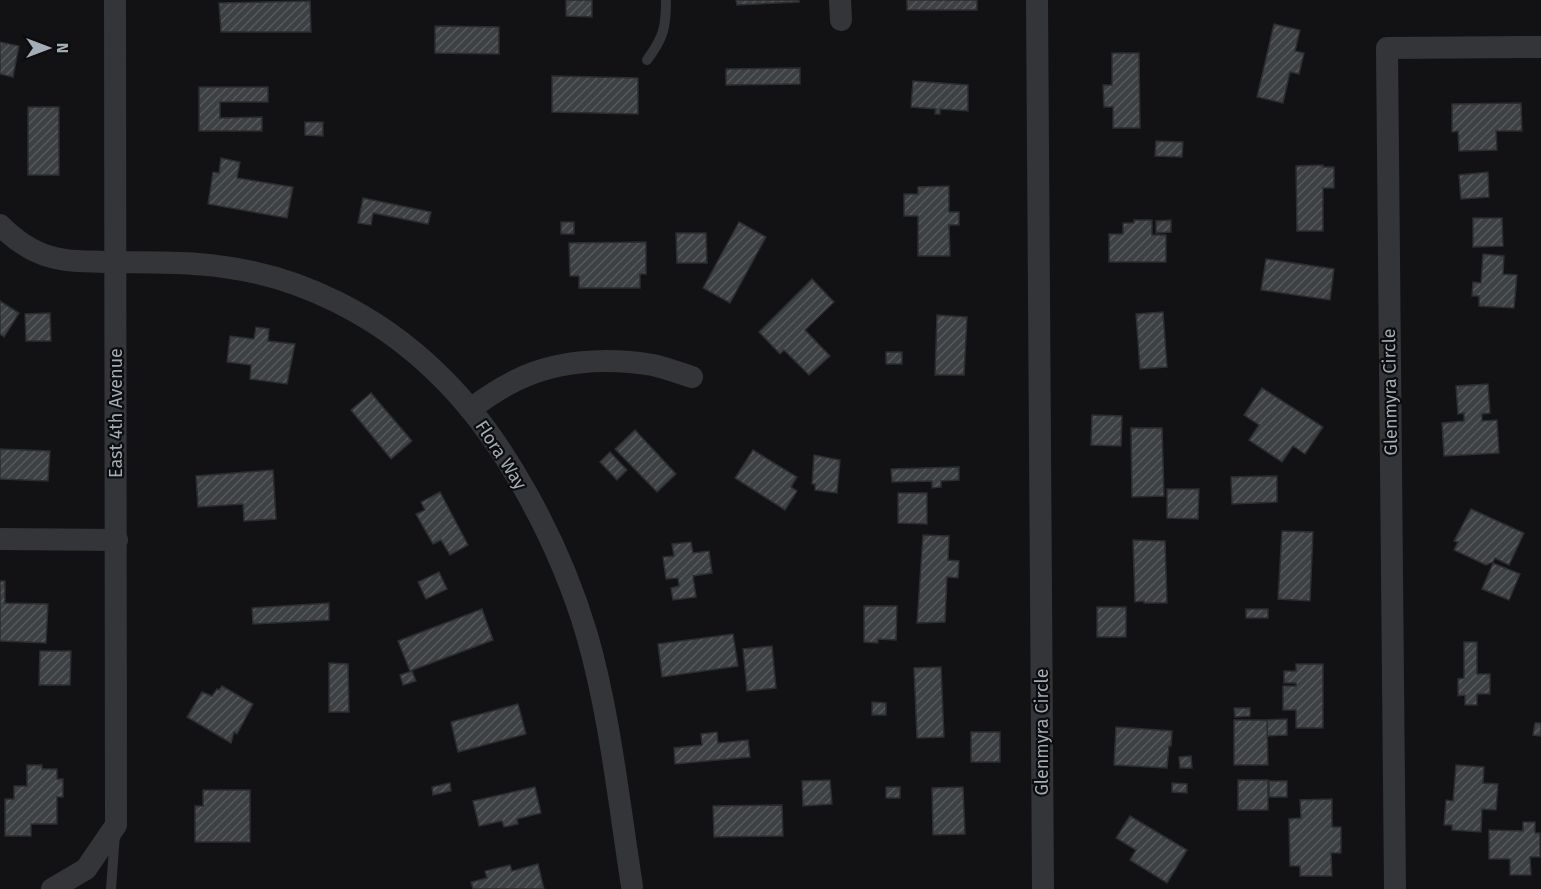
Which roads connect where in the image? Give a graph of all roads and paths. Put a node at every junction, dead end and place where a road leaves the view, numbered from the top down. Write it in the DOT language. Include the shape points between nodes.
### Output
graph roads {
  1 [pos="115,0"];
  2 [pos="666,0"];
  3 [pos="1037,0"];
  4 [pos="1541,46"];
  5 [pos="647,60"];
  6 [pos="0,225"];
  7 [pos="116,262"];
  8 [pos="692,377"];
  9 [pos="470,409"];
  10 [pos="0,539"];
  11 [pos="117,540"];
  12 [pos="116,825"];
  13 [pos="632,886"];
  14 [pos="52,889"];
  15 [pos="111,889"];
  16 [pos="1043,889"];
  17 [pos="1395,889"];
  1 -- 7 [label="street, East 4th Avenue"];
  2 -- 5 [label="lane" via="663,37"];
  3 -- 16 [label="street, Glenmyra Circle"];
  4 -- 17 [label="street, Glenmyra Circle" via="1387,48"];
  6 -- 7 [label="street, Flora Way" via="16,240 41,254 66,261"];
  7 -- 9 [label="street, Flora Way" via="225,267 272,277 317,293 400,340 436,371"];
  7 -- 11 [label="street, East 4th Avenue"];
  8 -- 9 [label="street" via="619,361 583,362 545,369 510,383"];
  9 -- 13 [label="street, Flora Way" via="512,468 543,522 587,635 601,692"];
  10 -- 11 [label="street"];
  11 -- 12 [label="street, East 4th Avenue"];
  12 -- 14 [label="street" via="86,869"];
  12 -- 15 [label="lane"];
}
